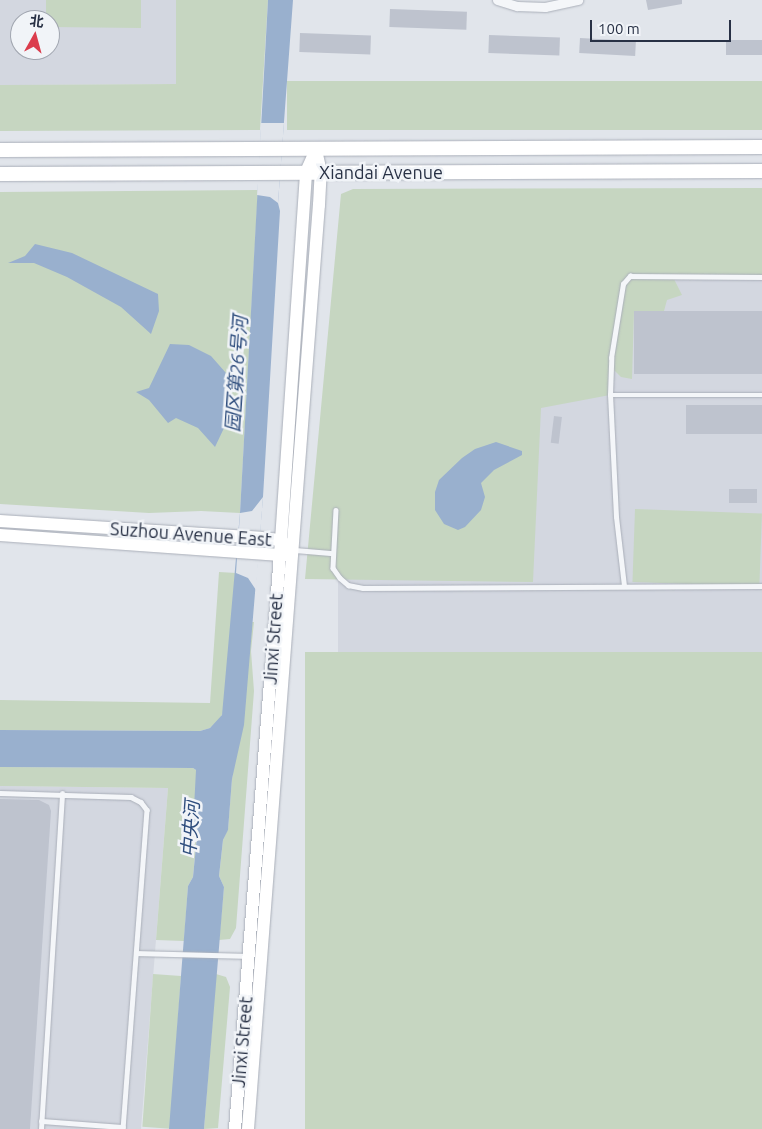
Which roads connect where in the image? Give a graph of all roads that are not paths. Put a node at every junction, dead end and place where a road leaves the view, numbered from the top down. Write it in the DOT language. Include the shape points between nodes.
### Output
graph roads {
  1 [pos="497,0"];
  2 [pos="578,0"];
  3 [pos="762,147"];
  4 [pos="0,150"];
  5 [pos="316,150"];
  6 [pos="762,171"];
  7 [pos="306,172"];
  8 [pos="321,172"];
  9 [pos="0,174"];
  10 [pos="762,277"];
  11 [pos="610,395"];
  12 [pos="762,395"];
  13 [pos="336,510"];
  14 [pos="0,521"];
  15 [pos="0,535"];
  16 [pos="280,540"];
  17 [pos="294,550"];
  18 [pos="333,553"];
  19 [pos="280,555"];
  20 [pos="624,586"];
  21 [pos="762,586"];
  22 [pos="0,793"];
  23 [pos="62,794"];
  24 [pos="137,953"];
  25 [pos="249,956"];
  26 [pos="267,957"];
  27 [pos="42,1121"];
  28 [pos="78,1126"];
  29 [pos="123,1128"];
  30 [pos="41,1129"];
  31 [pos="235,1129"];
  32 [pos="248,1129"];
  1 -- 2 [label="street" via="517,6 545,7"];
  3 -- 5 [label="main road, Xiandai Avenue"];
  4 -- 5 [label="main road, Xiandai Avenue"];
  5 -- 7 [label="main road, Jinxi Street"];
  5 -- 8 [label="main road, Jinxi Street"];
  6 -- 8 [label="main road, Xiandai Avenue"];
  7 -- 8 [label="main road, Xiandai Avenue"];
  7 -- 9 [label="main road, Xiandai Avenue"];
  7 -- 16 [label="main road, Jinxi Street"];
  8 -- 17 [label="main road, Jinxi Street"];
  10 -- 11 [label="lane" via="630,276 626,279 615,329"];
  11 -- 12 [label="lane"];
  11 -- 20 [label="lane" via="615,500"];
  13 -- 18 [label="lane"];
  14 -- 16 [label="main road, Suzhou Avenue East"];
  15 -- 19 [label="main road, Suzhou Avenue East"];
  16 -- 17 [label="main road, Suzhou Avenue East"];
  16 -- 19 [label="main road, Jinxi Street"];
  17 -- 18 [label="lane"];
  17 -- 19 [label="main road, Suzhou Avenue East"];
  17 -- 26 [label="main road, Jinxi Street"];
  18 -- 20 [label="lane" via="333,568 340,578 348,585 362,588"];
  19 -- 25 [label="main road, Jinxi Street"];
  20 -- 21 [label="lane"];
  22 -- 23 [label="lane"];
  23 -- 24 [label="lane" via="131,797 147,810"];
  23 -- 27 [label="lane"];
  24 -- 25 [label="lane"];
  24 -- 29 [label="lane"];
  25 -- 26 [label="lane"];
  25 -- 31 [label="main road, Jinxi Street"];
  26 -- 32 [label="main road, Jinxi Street"];
  27 -- 28 [label="lane"];
  27 -- 30 [label="lane"];
  28 -- 29 [label="lane"];
}
